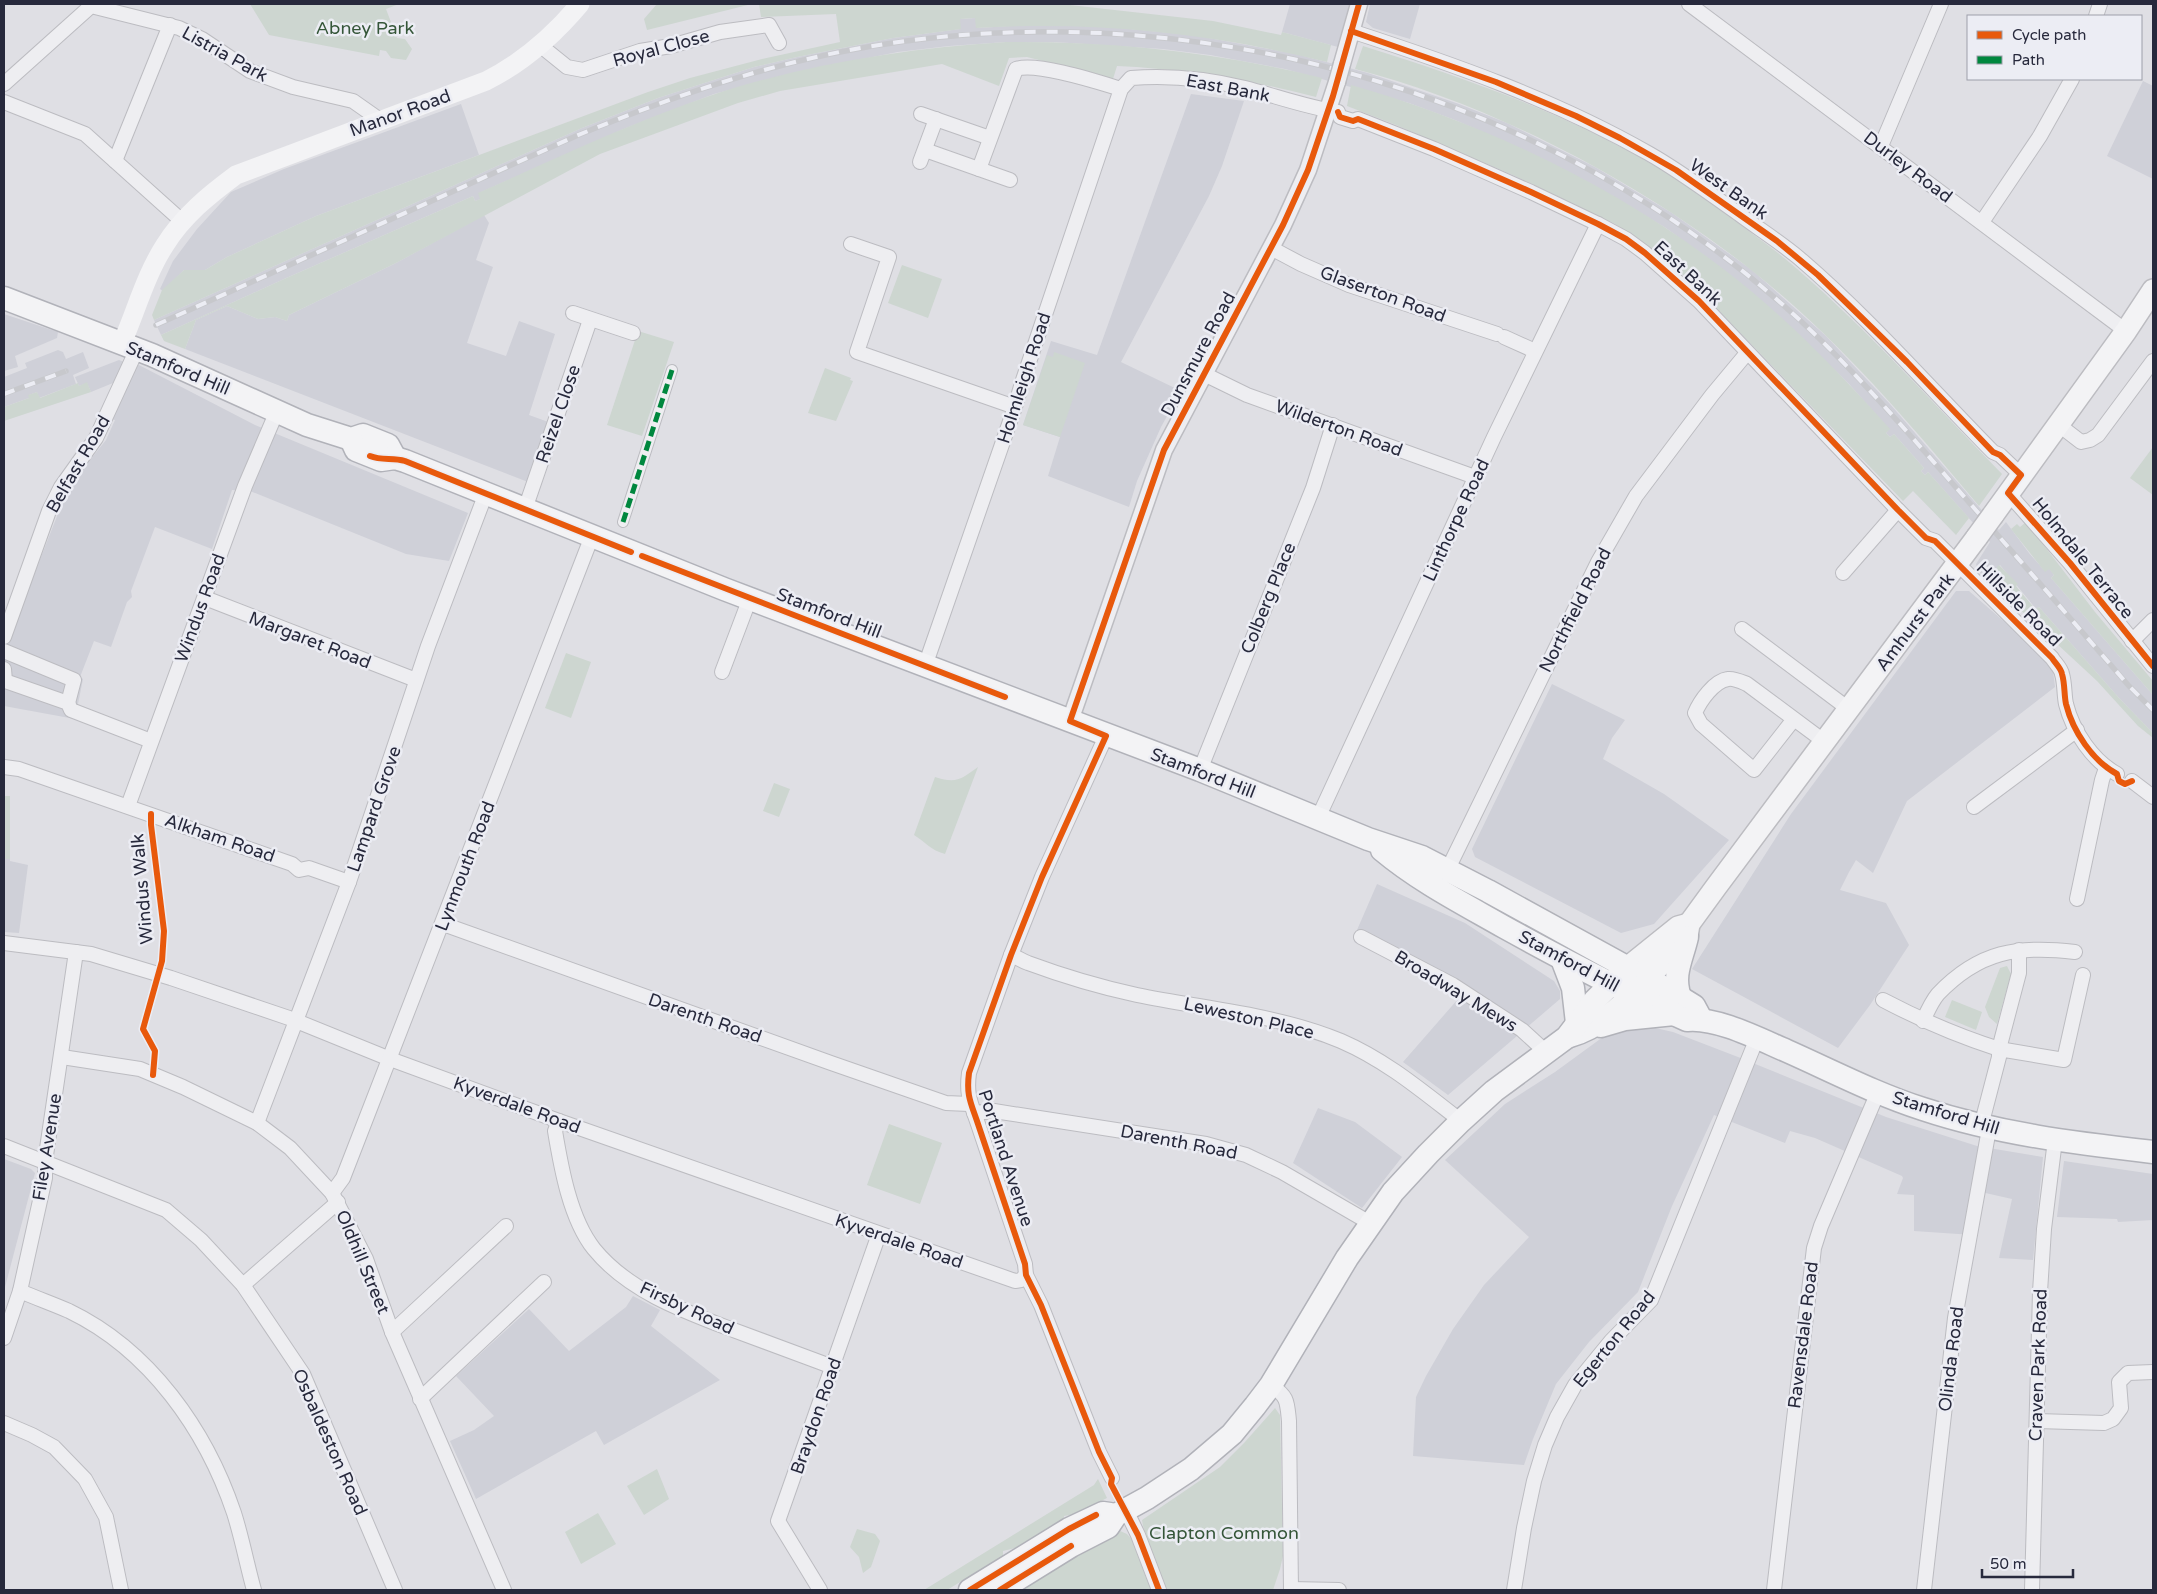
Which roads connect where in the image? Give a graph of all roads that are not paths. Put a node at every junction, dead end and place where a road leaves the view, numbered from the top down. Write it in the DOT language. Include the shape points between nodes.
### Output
graph roads {
  1 [pos="580,4"];
  2 [pos="1359,4"];
  3 [pos="1689,4"];
  4 [pos="1941,4"];
  5 [pos="170,25"];
  6 [pos="1351,31"];
  7 [pos="779,44"];
  8 [pos="541,46"];
  9 [pos="2071,80"];
  10 [pos="4,84"];
  11 [pos="1121,89"];
  12 [pos="4,102"];
  13 [pos="1333,111"];
  14 [pos="921,114"];
  15 [pos="936,119"];
  16 [pos="380,120"];
  17 [pos="990,138"];
  18 [pos="1881,146"];
  19 [pos="115,161"];
  20 [pos="979,169"];
  21 [pos="1010,180"];
  22 [pos="182,222"];
  23 [pos="1982,222"];
  24 [pos="1598,224"];
  25 [pos="851,244"];
  26 [pos="1271,248"];
  27 [pos="2153,290"];
  28 [pos="4,298"];
  29 [pos="573,313"];
  30 [pos="590,320"];
  31 [pos="2126,331"];
  32 [pos="633,333"];
  33 [pos="130,346"];
  34 [pos="1535,350"];
  35 [pos="1747,353"];
  36 [pos="2153,362"];
  37 [pos="672,370"];
  38 [pos="1204,374"];
  39 [pos="1015,407"];
  40 [pos="277,411"];
  41 [pos="1333,425"];
  42 [pos="2059,425"];
  43 [pos="2021,475"];
  44 [pos="1475,478"];
  45 [pos="486,493"];
  46 [pos="2008,493"];
  47 [pos="525,509"];
  48 [pos="1898,510"];
  49 [pos="623,522"];
  50 [pos="592,536"];
  51 [pos="1958,564"];
  52 [pos="1843,573"];
  53 [pos="205,598"];
  54 [pos="750,598"];
  55 [pos="2153,620"];
  56 [pos="1742,629"];
  57 [pos="4,637"];
  58 [pos="2132,641"];
  59 [pos="4,652"];
  60 [pos="925,666"];
  61 [pos="2153,666"];
  62 [pos="4,669"];
  63 [pos="722,672"];
  64 [pos="416,680"];
  65 [pos="68,703"];
  66 [pos="1850,710"];
  67 [pos="1794,719"];
  68 [pos="1070,721"];
  69 [pos="2076,730"];
  70 [pos="1106,736"];
  71 [pos="152,741"];
  72 [pos="1825,742"];
  73 [pos="4,767"];
  74 [pos="1200,770"];
  75 [pos="2132,782"];
  76 [pos="2153,797"];
  77 [pos="128,806"];
  78 [pos="1974,807"];
  79 [pos="1318,818"];
  80 [pos="1443,879"];
  81 [pos="349,882"];
  82 [pos="2077,899"];
  83 [pos="1508,902"];
  84 [pos="1496,922"];
  85 [pos="443,924"];
  86 [pos="1688,931"];
  87 [pos="1361,937"];
  88 [pos="4,942"];
  89 [pos="2019,950"];
  90 [pos="76,952"];
  91 [pos="2074,952"];
  92 [pos="1010,955"];
  93 [pos="1562,959"];
  94 [pos="1627,968"];
  95 [pos="2083,975"];
  96 [pos="1611,985"];
  97 [pos="1640,987"];
  98 [pos="1883,1000"];
  99 [pos="1677,1006"];
  100 [pos="1923,1021"];
  101 [pos="297,1022"];
  102 [pos="1576,1030"];
  103 [pos="1756,1038"];
  104 [pos="1999,1049"];
  105 [pos="1546,1052"];
  106 [pos="62,1057"];
  107 [pos="390,1060"];
  108 [pos="1878,1092"];
  109 [pos="972,1109"];
  110 [pos="558,1121"];
  111 [pos="1461,1121"];
  112 [pos="257,1123"];
  113 [pos="1985,1128"];
  114 [pos="2055,1140"];
  115 [pos="4,1146"];
  116 [pos="2153,1152"];
  117 [pos="45,1162"];
  118 [pos="335,1197"];
  119 [pos="1370,1223"];
  120 [pos="506,1226"];
  121 [pos="879,1234"];
  122 [pos="1026,1275"];
  123 [pos="544,1282"];
  124 [pos="243,1285"];
  125 [pos="20,1291"];
  126 [pos="392,1332"];
  127 [pos="4,1338"];
  128 [pos="832,1366"];
  129 [pos="2153,1372"];
  130 [pos="1270,1385"];
  131 [pos="420,1399"];
  132 [pos="2037,1421"];
  133 [pos="4,1423"];
  134 [pos="1112,1478"];
  135 [pos="1121,1513"];
  136 [pos="121,1590"];
  137 [pos="254,1590"];
  138 [pos="395,1590"];
  139 [pos="504,1590"];
  140 [pos="820,1590"];
  141 [pos="970,1590"];
  142 [pos="1000,1590"];
  143 [pos="1159,1590"];
  144 [pos="1291,1590"];
  145 [pos="1339,1590"];
  146 [pos="1514,1590"];
  147 [pos="1774,1590"];
  148 [pos="1924,1590"];
  149 [pos="2032,1590"];
  1 -- 8 [label="main road, Manor Road"];
  2 -- 6 [label="street, Dunsmure Road"];
  3 -- 18 [label="street, Durley Road"];
  4 -- 18 [label="street"];
  5 -- 10 [label="street, Listria Park" via="92,6"];
  5 -- 16 [label="street, Listria Park" via="202,39 240,65 270,80 353,101"];
  5 -- 19 [label="street"];
  6 -- 13 [label="street, Dunsmure Road, bridge"];
  6 -- 43 [label="street, West Bank" via="1496,82 1611,134 1676,170 1811,269 1993,452"];
  7 -- 8 [label="street, Royal Close" via="769,25 744,28 640,51 582,70 567,67"];
  8 -- 16 [label="main road, Manor Road" via="510,69 486,81"];
  9 -- 23 [label="street" via="2040,136"];
  11 -- 13 [label="street, East Bank" via="1131,78 1156,76 1243,88 1315,109"];
  11 -- 17 [label="street" via="1076,75 1016,69"];
  11 -- 39 [label="street, Holmleigh Road"];
  12 -- 19 [label="street" via="85,134"];
  13 -- 24 [label="street, East Bank" via="1340,117 1353,122 1358,119 1465,162"];
  13 -- 26 [label="street, Dunsmure Road"];
  14 -- 15 [label="street"];
  15 -- 17 [label="street"];
  15 -- 20 [label="street" via="922,156"];
  16 -- 22 [label="main road, Manor Road" via="236,175 204,199"];
  17 -- 20 [label="street"];
  18 -- 23 [label="street, Durley Road"];
  19 -- 22 [label="street"];
  20 -- 21 [label="street"];
  22 -- 33 [label="main road, Manor Road" via="165,244 152,270"];
  23 -- 31 [label="street, Durley Road"];
  24 -- 34 [label="street, Linthorpe Road"];
  24 -- 35 [label="street, East Bank" via="1626,239 1661,266"];
  25 -- 39 [label="street" via="892,258 857,352"];
  26 -- 34 [label="street, Glaserton Road" via="1349,285"];
  26 -- 38 [label="street, Dunsmure Road"];
  27 -- 31 [label="main road, Amhurst Park"];
  28 -- 33 [label="highway, Stamford Hill"];
  29 -- 30 [label="street"];
  30 -- 32 [label="street"];
  30 -- 47 [label="street, Reizel Close"];
  31 -- 42 [label="main road, Amhurst Park"];
  33 -- 40 [label="highway, Stamford Hill"];
  33 -- 57 [label="street, Belfast Road" via="96,438 61,487 49,511"];
  34 -- 44 [label="street, Linthorpe Road"];
  35 -- 48 [label="street, East Bank"];
  35 -- 80 [label="street, Northfield Road" via="1636,496 1578,603"];
  36 -- 42 [label="street" via="2098,435 2081,442"];
  37 -- 49 [label="street"];
  38 -- 41 [label="street, Wilderton Road" via="1247,395"];
  38 -- 68 [label="street, Dunsmure Road" via="1164,450"];
  39 -- 60 [label="street, Holmleigh Road"];
  40 -- 45 [label="highway, Stamford Hill" via="307,425 352,439 363,435 388,445 395,458"];
  40 -- 53 [label="street, Windus Road" via="245,486"];
  41 -- 44 [label="street, Wilderton Road"];
  41 -- 74 [label="street, Colberg Place" via="1312,488"];
  42 -- 43 [label="main road, Amhurst Park"];
  43 -- 46 [label="main road, Amhurst Park"];
  44 -- 79 [label="street, Linthorpe Road"];
  45 -- 47 [label="highway, Stamford Hill"];
  45 -- 64 [label="street, Lampard Grove"];
  46 -- 51 [label="main road, Amhurst Park, bridge"];
  46 -- 58 [label="street, Holmdale Terrace" via="2070,563"];
  47 -- 50 [label="highway, Stamford Hill"];
  48 -- 51 [label="street, East Bank"];
  48 -- 52 [label="street"];
  50 -- 54 [label="highway, Stamford Hill"];
  50 -- 85 [label="street, Lynmouth Road"];
  51 -- 66 [label="main road, Amhurst Park"];
  51 -- 69 [label="street, Hillside Road" via="2052,658 2062,673 2066,704"];
  53 -- 64 [label="street, Margaret Road"];
  53 -- 71 [label="street, Windus Road"];
  54 -- 60 [label="highway, Stamford Hill"];
  54 -- 63 [label="street"];
  55 -- 58 [label="street"];
  56 -- 66 [label="street"];
  58 -- 61 [label="street, Holmdale Terrace"];
  59 -- 65 [label="street" via="74,680"];
  60 -- 68 [label="highway, Stamford Hill"];
  62 -- 65 [label="street" via="5,681"];
  64 -- 81 [label="street, Lampard Grove"];
  65 -- 71 [label="street" via="71,710"];
  66 -- 72 [label="main road, Amhurst Park"];
  67 -- 67 [label="street" via="1747,684 1728,679 1700,701 1695,713 1701,724 1754,770"];
  67 -- 72 [label="street"];
  68 -- 70 [label="highway, Stamford Hill"];
  69 -- 78 [label="street"];
  69 -- 82 [label="street, Hillside Road" via="2097,759 2112,771 2102,780"];
  70 -- 74 [label="highway, Stamford Hill"];
  70 -- 92 [label="street, Portland Avenue"];
  71 -- 77 [label="street, Windus Road"];
  72 -- 86 [label="main road, Amhurst Park"];
  73 -- 77 [label="street, Alkham Road" via="19,769"];
  74 -- 79 [label="highway, Stamford Hill"];
  75 -- 76 [label="street"];
  77 -- 81 [label="street, Alkham Road" via="292,864 298,870 309,868"];
  79 -- 80 [label="highway, Stamford Hill" via="1368,839 1406,868"];
  80 -- 83 [label="highway, Stamford Hill"];
  80 -- 84 [label="highway, Stamford Hill"];
  81 -- 101 [label="street, Lampard Grove"];
  83 -- 84 [label="highway"];
  83 -- 94 [label="highway, Stamford Hill"];
  84 -- 93 [label="highway, Stamford Hill"];
  85 -- 107 [label="street, Lynmouth Road"];
  85 -- 109 [label="street, Darenth Road" via="831,1063"];
  86 -- 94 [label="main road, Amhurst Park" via="1678,927"];
  86 -- 97 [label="main road, Amhurst Park"];
  86 -- 99 [label="highway" via="1678,965"];
  87 -- 105 [label="street, Broadway Mews" via="1453,985 1522,1030"];
  88 -- 90 [label="street, Kyverdale Road"];
  89 -- 91 [label="street" via="2047,948"];
  89 -- 100 [label="street" via="2000,953 1967,970 1938,995"];
  89 -- 104 [label="street, Olinda Road" via="2019,973"];
  90 -- 101 [label="street, Kyverdale Road" via="127,963"];
  90 -- 106 [label="street, Filey Avenue"];
  92 -- 109 [label="street, Portland Avenue" via="969,1073 967,1090"];
  92 -- 111 [label="street, Leweston Place" via="1084,982 1276,1021 1341,1042 1405,1076"];
  93 -- 96 [label="highway, Stamford Hill"];
  93 -- 102 [label="highway" via="1573,988"];
  94 -- 96 [label="highway"];
  94 -- 97 [label="highway, Stamford Hill"];
  95 -- 104 [label="street" via="2064,1060"];
  96 -- 97 [label="highway, Stamford Hill"];
  96 -- 102 [label="highway" via="1595,1000"];
  97 -- 99 [label="highway, Stamford Hill"];
  97 -- 102 [label="highway" via="1621,1006"];
  98 -- 100 [label="street"];
  99 -- 102 [label="highway"];
  99 -- 103 [label="highway, Stamford Hill" via="1687,1020 1700,1019"];
  100 -- 104 [label="street"];
  101 -- 107 [label="street, Kyverdale Road"];
  101 -- 112 [label="street, Lampard Grove"];
  102 -- 105 [label="highway"];
  103 -- 108 [label="highway, Stamford Hill"];
  103 -- 146 [label="street, Egerton Road" via="1651,1300 1604,1348 1575,1385 1557,1417 1534,1480"];
  104 -- 113 [label="street, Olinda Road"];
  105 -- 111 [label="highway"];
  106 -- 112 [label="street, Oldhill Street" via="140,1069 183,1086"];
  106 -- 117 [label="street, Filey Avenue"];
  107 -- 110 [label="street, Kyverdale Road"];
  107 -- 118 [label="street, Lynmouth Road"];
  108 -- 113 [label="highway, Stamford Hill"];
  108 -- 147 [label="street, Ravensdale Road" via="1814,1248"];
  109 -- 119 [label="street, Darenth Road" via="1117,1129 1206,1144 1238,1153 1282,1172"];
  109 -- 122 [label="street, Portland Avenue"];
  110 -- 121 [label="street, Kyverdale Road"];
  110 -- 128 [label="street, Firsby Road" via="555,1131 558,1150 573,1210 593,1248 608,1264 647,1293 701,1318"];
  111 -- 119 [label="highway" via="1393,1192"];
  112 -- 118 [label="street, Oldhill Street" via="290,1148"];
  113 -- 114 [label="highway, Stamford Hill"];
  113 -- 148 [label="street, Olinda Road" via="1955,1318"];
  114 -- 116 [label="highway, Stamford Hill"];
  114 -- 132 [label="street, Craven Park Road" via="2044,1228"];
  115 -- 117 [label="street, Osbaldeston Road"];
  117 -- 124 [label="street, Osbaldeston Road" via="166,1210 201,1240"];
  117 -- 125 [label="street, Filey Avenue" via="45,1178"];
  118 -- 124 [label="street, Lynmouth Road"];
  118 -- 126 [label="street, Oldhill Street" via="366,1259"];
  119 -- 130 [label="highway"];
  120 -- 126 [label="street"];
  121 -- 122 [label="street, Kyverdale Road" via="1004,1278 1015,1281"];
  121 -- 128 [label="street, Braydon Road"];
  122 -- 134 [label="street, Portland Avenue" via="1041,1305 1098,1452"];
  123 -- 131 [label="street"];
  124 -- 138 [label="street, Osbaldeston Road" via="303,1374"];
  125 -- 127 [label="street, Filey Avenue"];
  125 -- 137 [label="street" via="94,1326 128,1349 161,1382 200,1435 219,1474 234,1514"];
  126 -- 131 [label="street, Oldhill Street"];
  128 -- 140 [label="street, Braydon Road" via="778,1522"];
  129 -- 132 [label="street" via="2128,1373 2119,1382 2121,1408 2104,1423"];
  130 -- 135 [label="highway" via="1244,1420 1212,1452 1166,1486"];
  130 -- 144 [label="street" via="1287,1400"];
  131 -- 139 [label="street, Oldhill Street"];
  132 -- 149 [label="street, Craven Park Road"];
  133 -- 136 [label="street" via="54,1448 85,1479 106,1517"];
  135 -- 141 [label="highway" via="1103,1513 1069,1529"];
  135 -- 142 [label="highway" via="1108,1527"];
  135 -- 143 [label="street" via="1138,1536"];
  144 -- 145 [label="street"];
}
